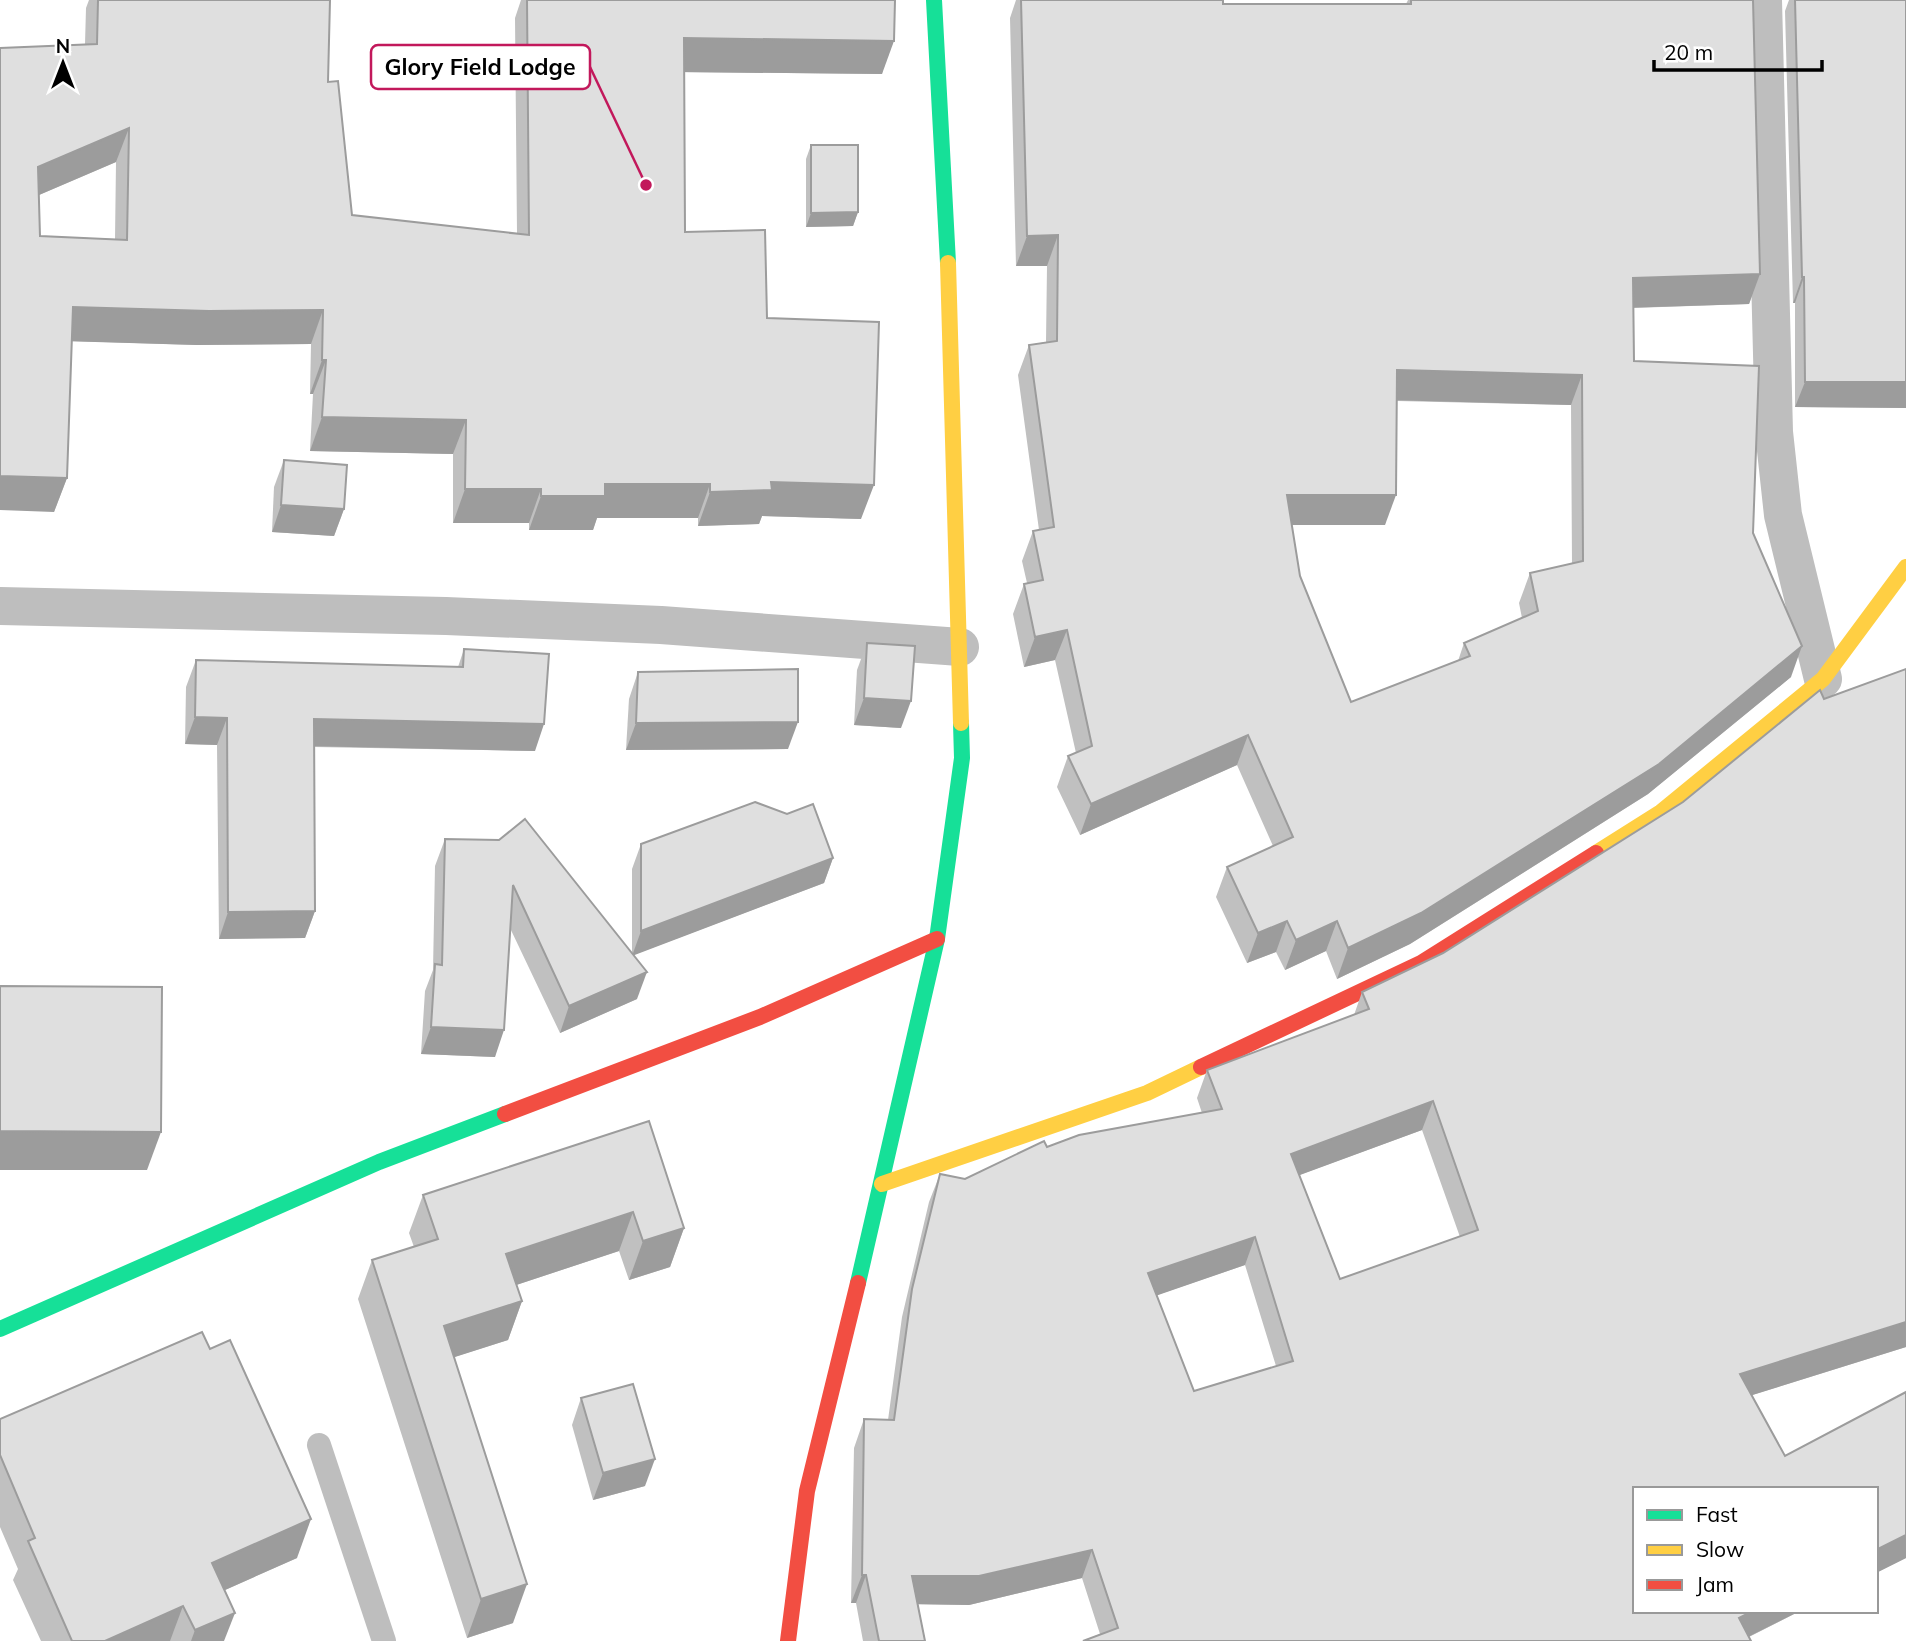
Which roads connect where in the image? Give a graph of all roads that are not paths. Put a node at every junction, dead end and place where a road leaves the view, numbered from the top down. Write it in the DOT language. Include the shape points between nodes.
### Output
graph roads {
  1 [pos="934,0"];
  2 [pos="1763,0"];
  3 [pos="1906,568"];
  4 [pos="0,606"];
  5 [pos="960,647"];
  6 [pos="1823,679"];
  7 [pos="937,939"];
  8 [pos="882,1184"];
  9 [pos="0,1329"];
  10 [pos="319,1445"];
  11 [pos="384,1641"];
  12 [pos="788,1641"];
  1 -- 5 [label="street" via="951,316"];
  2 -- 6 [label="street" via="1774,432 1783,515"];
  3 -- 6 [label="street"];
  4 -- 5 [label="street" via="661,625"];
  5 -- 7 [label="street" via="962,758"];
  6 -- 8 [label="street" via="1661,812 1421,963 1147,1093"];
  7 -- 8 [label="street"];
  7 -- 9 [label="street" via="760,1017 379,1162"];
  8 -- 12 [label="street" via="807,1491"];
  10 -- 11 [label="lane"];
}
